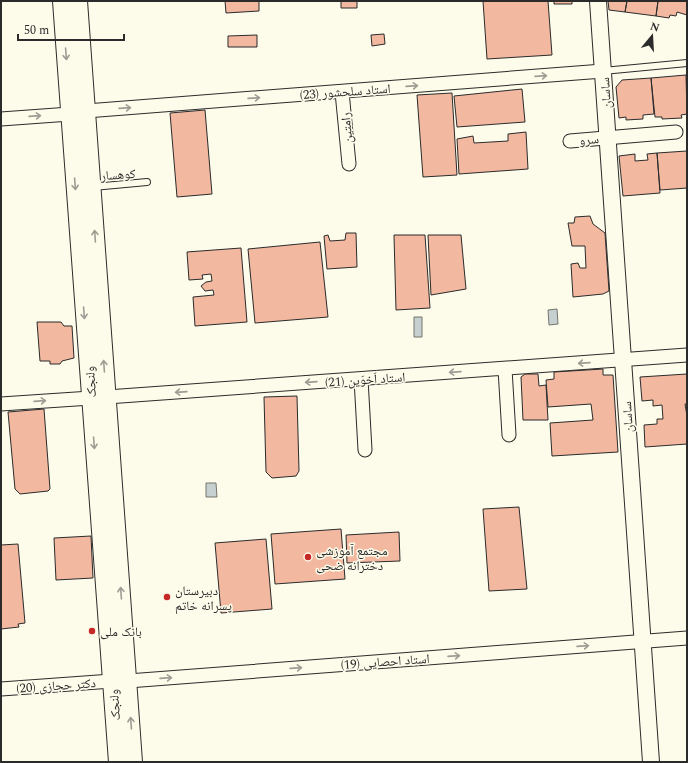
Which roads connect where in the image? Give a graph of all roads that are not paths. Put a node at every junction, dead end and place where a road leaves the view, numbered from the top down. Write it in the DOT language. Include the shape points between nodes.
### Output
graph roads {
  1 [pos="62,1"];
  2 [pos="78,1"];
  3 [pos="598,1"];
  4 [pos="687,63"];
  5 [pos="603,71"];
  6 [pos="342,92"];
  7 [pos="78,113"];
  8 [pos="1,119"];
  9 [pos="676,132"];
  10 [pos="608,138"];
  11 [pos="570,141"];
  12 [pos="349,164"];
  13 [pos="147,182"];
  14 [pos="91,187"];
  15 [pos="687,355"];
  16 [pos="623,360"];
  17 [pos="505,369"];
  18 [pos="360,379"];
  19 [pos="99,397"];
  20 [pos="1,404"];
  21 [pos="509,434"];
  22 [pos="365,450"];
  23 [pos="687,638"];
  24 [pos="642,641"];
  25 [pos="120,681"];
  26 [pos="1,689"];
  27 [pos="118,762"];
  28 [pos="134,762"];
  29 [pos="651,762"];
  1 -- 7 [label="main road, ولنجک, one-way"];
  2 -- 7 [label="main road, ولنجک"];
  3 -- 5 [label="street, ساسان"];
  4 -- 5 [label="lane"];
  6 -- 5 [label="street, استاد سلحشور (23), one-way"];
  5 -- 10 [label="street, ساسان"];
  7 -- 6 [label="street, استاد سلحشور (23), one-way"];
  6 -- 12 [label="street, رامتین"];
  8 -- 7 [label="street, استاد سلحشور (23), one-way"];
  7 -- 14 [label="main road, ولنجک"];
  7 -- 19 [label="main road, ولنجک, one-way"];
  9 -- 10 [label="street, سرو"];
  10 -- 11 [label="street, سرو"];
  10 -- 16 [label="street, ساسان"];
  13 -- 14 [label="lane, کوهسار"];
  19 -- 14 [label="main road, ولنجک, one-way"];
  15 -- 16 [label="street, استاد اَخوَين (21)"];
  16 -- 17 [label="street, استاد اَخوَين (21), one-way"];
  16 -- 24 [label="street, ساسان"];
  17 -- 18 [label="street, استاد اَخوَين (21), one-way"];
  17 -- 21 [label="street"];
  18 -- 19 [label="street, استاد اَخوَين (21), one-way"];
  18 -- 22 [label="street"];
  20 -- 19 [label="street, استاد اَخوَين (21), one-way"];
  19 -- 25 [label="main road, ولنجک"];
  23 -- 24 [label="street, استاد احصایی (19)"];
  25 -- 24 [label="street, استاد احصایی (19), one-way"];
  24 -- 29 [label="street, ساسان"];
  25 -- 26 [label="street, دکتر حجازی (20)"];
  25 -- 27 [label="main road, ولنجک"];
  28 -- 25 [label="main road, ولنجک, one-way"];
}
